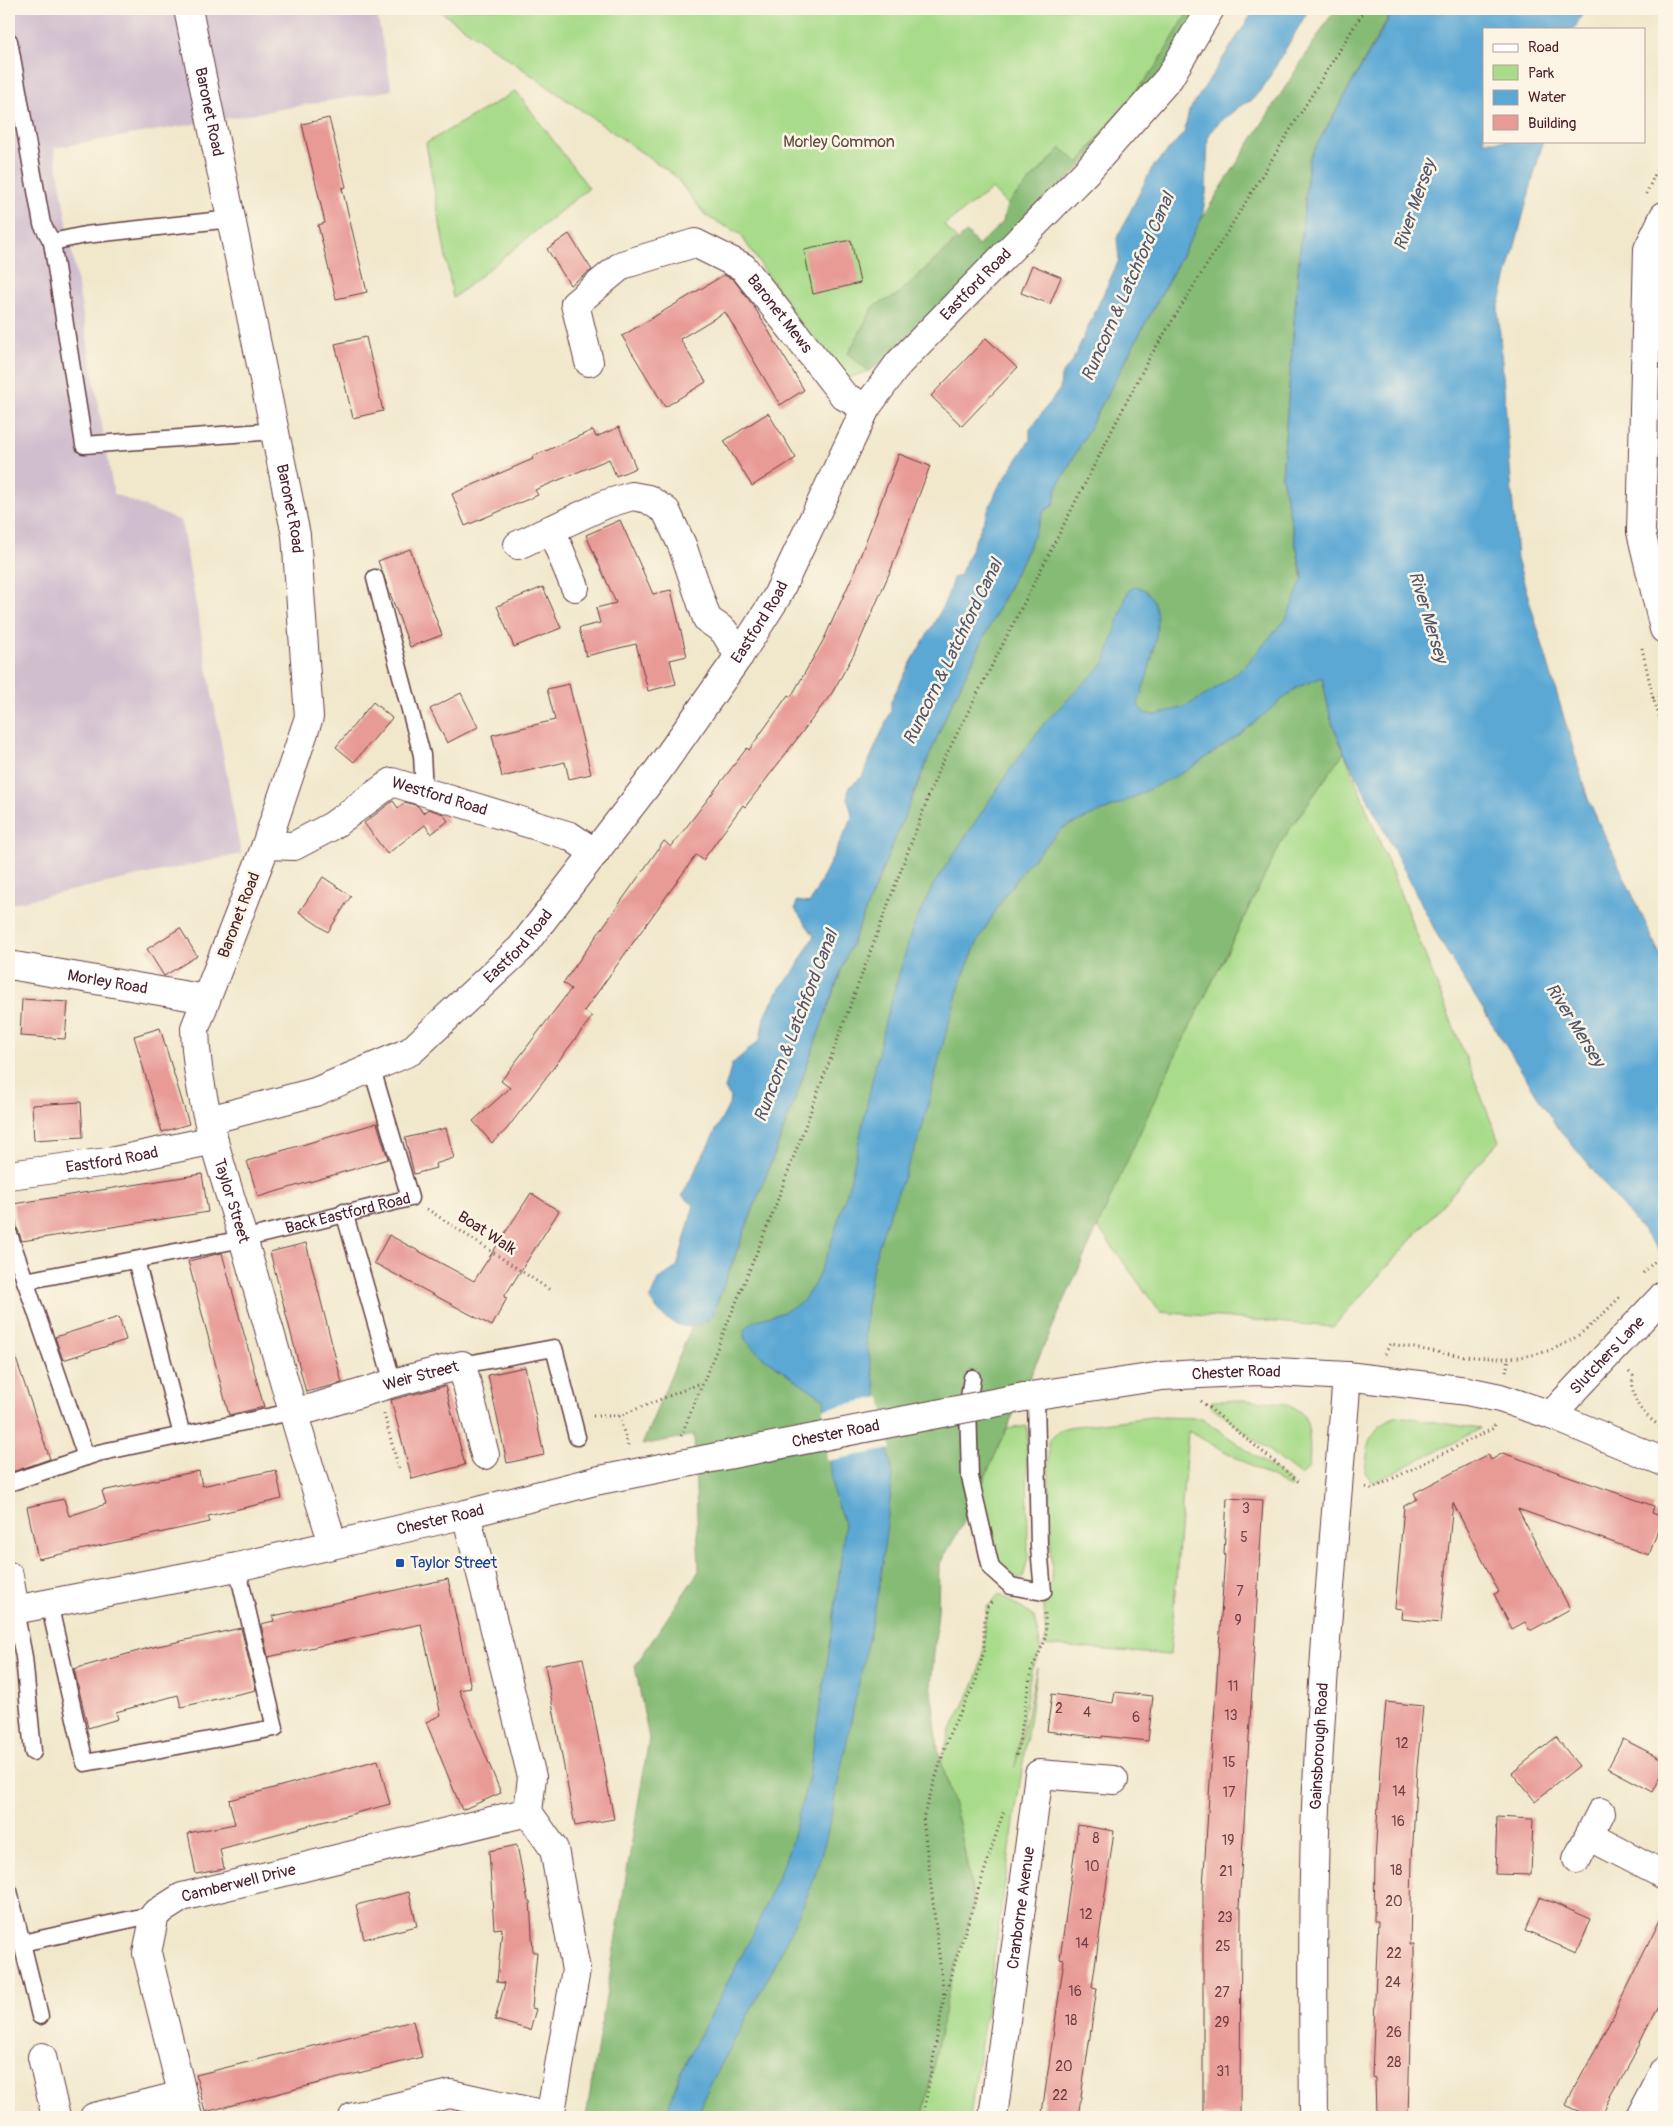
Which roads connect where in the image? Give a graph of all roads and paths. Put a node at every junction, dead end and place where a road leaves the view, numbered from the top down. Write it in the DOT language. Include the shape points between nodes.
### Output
graph roads {
  1 [pos="188,9"];
  2 [pos="1210,9"];
  3 [pos="1365,9"];
  4 [pos="9,41"];
  5 [pos="1664,216"];
  6 [pos="231,219"];
  7 [pos="52,242"];
  8 [pos="589,362"];
  9 [pos="866,408"];
  10 [pos="275,431"];
  11 [pos="551,529"];
  12 [pos="518,545"];
  13 [pos="375,578"];
  14 [pos="575,587"];
  15 [pos="1663,616"];
  16 [pos="739,656"];
  17 [pos="1664,695"];
  18 [pos="1653,698"];
  19 [pos="424,791"];
  20 [pos="266,844"];
  21 [pos="595,852"];
  22 [pos="9,966"];
  23 [pos="206,999"];
  24 [pos="372,1069"];
  25 [pos="212,1130"];
  26 [pos="9,1175"];
  27 [pos="410,1198"];
  28 [pos="344,1212"];
  29 [pos="9,1234"];
  30 [pos="243,1239"];
  31 [pos="1664,1252"];
  32 [pos="136,1260"];
  33 [pos="1638,1279"];
  34 [pos="25,1281"];
  35 [pos="550,1290"];
  36 [pos="1625,1292"];
  37 [pos="1664,1295"];
  38 [pos="1390,1344"];
  39 [pos="462,1365"];
  40 [pos="1347,1376"];
  41 [pos="1633,1376"];
  42 [pos="972,1378"];
  43 [pos="702,1383"];
  44 [pos="385,1385"];
  45 [pos="1030,1396"];
  46 [pos="1197,1396"];
  47 [pos="291,1412"];
  48 [pos="571,1413"];
  49 [pos="1551,1415"];
  50 [pos="619,1416"];
  51 [pos="1494,1428"];
  52 [pos="1664,1429"];
  53 [pos="182,1435"];
  54 [pos="577,1437"];
  55 [pos="681,1437"];
  56 [pos="629,1449"];
  57 [pos="485,1456"];
  58 [pos="86,1457"];
  59 [pos="1664,1462"];
  60 [pos="399,1469"];
  61 [pos="1299,1482"];
  62 [pos="9,1483"];
  63 [pos="1339,1484"];
  64 [pos="466,1514"];
  65 [pos="333,1544"];
  66 [pos="237,1567"];
  67 [pos="9,1576"];
  68 [pos="1011,1586"];
  69 [pos="1043,1592"];
  70 [pos="49,1603"];
  71 [pos="12,1610"];
  72 [pos="33,1752"];
  73 [pos="1017,1758"];
  74 [pos="1114,1780"];
  75 [pos="1006,1805"];
  76 [pos="528,1812"];
  77 [pos="1601,1812"];
  78 [pos="1664,1875"];
  79 [pos="9,1891"];
  80 [pos="155,1914"];
  81 [pos="22,1943"];
  82 [pos="944,1997"];
  83 [pos="40,2016"];
  84 [pos="42,2057"];
  85 [pos="1664,2071"];
  86 [pos="185,2106"];
  87 [pos="56,2117"];
  88 [pos="94,2117"];
  89 [pos="352,2117"];
  90 [pos="550,2117"];
  91 [pos="922,2117"];
  92 [pos="992,2117"];
  93 [pos="1314,2117"];
  94 [pos="1640,2117"];
  1 -- 6 [label="main road, Baronet Road"];
  2 -- 9 [label="main road, Eastford Road" via="1169,78 1088,170 899,363"];
  3 -- 43 [label="path" via="1148,360 938,771 770,1220"];
  4 -- 7 [label="lane" via="42,224"];
  5 -- 15 [label="main road" via="1648,249 1641,532"];
  6 -- 7 [label="lane" via="85,235"];
  6 -- 10 [label="main road, Baronet Road"];
  7 -- 10 [label="lane" via="84,445"];
  8 -- 9 [label="main road, Baronet Mews" via="575,304 622,265 695,244 743,267 844,396"];
  9 -- 16 [label="main road, Eastford Road" via="776,598"];
  10 -- 20 [label="main road, Baronet Road" via="296,535 309,717"];
  11 -- 12 [label="main road"];
  11 -- 14 [label="main road"];
  11 -- 16 [label="main road" via="632,496 658,504 674,523 707,619 724,631"];
  13 -- 19 [label="lane" via="422,755"];
  16 -- 21 [label="main road, Eastford Road" via="657,772"];
  17 -- 18 [label="path"];
  19 -- 20 [label="main road, Westford Road" via="392,782 332,826 294,846"];
  19 -- 21 [label="main road, Westford Road" via="570,836"];
  20 -- 23 [label="main road, Baronet Road"];
  21 -- 24 [label="main road, Eastford Road" via="521,948 411,1051"];
  22 -- 23 [label="main road, Morley Road"];
  23 -- 25 [label="main road, Taylor Street" via="195,1028 195,1060"];
  24 -- 25 [label="main road, Eastford Road"];
  24 -- 27 [label="lane, Back Eastford Road"];
  25 -- 26 [label="main road, Eastford Road" via="115,1161"];
  25 -- 30 [label="main road, Taylor Street"];
  27 -- 28 [label="lane, Back Eastford Road"];
  27 -- 35 [label="path, Boat Walk"];
  28 -- 30 [label="lane, Back Eastford Road"];
  28 -- 44 [label="lane"];
  29 -- 34 [label="lane"];
  30 -- 32 [label="lane, Back Eastford Road"];
  30 -- 47 [label="main road, Taylor Street"];
  31 -- 33 [label="path"];
  32 -- 34 [label="lane, Back Eastford Road"];
  32 -- 53 [label="lane"];
  34 -- 58 [label="lane"];
  36 -- 38 [label="path" via="1575,1338 1536,1354 1482,1357"];
  37 -- 49 [label="main road, Slutchers Lane"];
  39 -- 44 [label="main road, Weir Street"];
  39 -- 48 [label="lane" via="554,1348"];
  39 -- 57 [label="main road, Weir Street"];
  40 -- 45 [label="main road, Chester Road" via="1258,1371 1170,1376 1131,1379"];
  40 -- 49 [label="main road, Chester Road" via="1467,1391"];
  40 -- 63 [label="main road, Gainsborough Road"];
  41 -- 52 [label="path" via="1632,1395 1636,1404"];
  42 -- 68 [label="lane" via="968,1404 970,1477 991,1568"];
  43 -- 50 [label="path"];
  43 -- 55 [label="path"];
  44 -- 47 [label="main road, Weir Street"];
  44 -- 60 [label="path"];
  45 -- 64 [label="main road, Chester Road, bridge" via="595,1481"];
  45 -- 69 [label="lane"];
  46 -- 61 [label="path" via="1204,1406"];
  47 -- 53 [label="lane"];
  47 -- 65 [label="main road, Taylor Street"];
  48 -- 50 [label="path"];
  48 -- 54 [label="lane"];
  49 -- 59 [label="main road, Chester Road"];
  50 -- 56 [label="path"];
  51 -- 63 [label="path" via="1372,1489"];
  53 -- 58 [label="lane"];
  58 -- 62 [label="lane"];
  63 -- 93 [label="main road, Gainsborough Road" via="1327,1625 1316,1830 1312,1969"];
  64 -- 65 [label="main road, Chester Road"];
  64 -- 76 [label="main road" via="532,1777"];
  65 -- 66 [label="main road, Chester Road"];
  66 -- 70 [label="main road, Chester Road"];
  66 -- 70 [label="lane" via="275,1728 85,1762"];
  67 -- 71 [label="main road"];
  68 -- 69 [label="lane"];
  68 -- 82 [label="path" via="987,1607 984,1651 976,1681 950,1732 923,1818"];
  69 -- 73 [label="path" via="1046,1638 1031,1671"];
  70 -- 71 [label="main road, Chester Road"];
  71 -- 72 [label="lane" via="24,1657"];
  74 -- 92 [label="main road, Cranborne Avenue" via="1039,1774"];
  75 -- 82 [label="path"];
  76 -- 80 [label="main road, Camberwell Drive" via="182,1898"];
  76 -- 90 [label="main road" via="554,1849 576,1970"];
  77 -- 78 [label="main road" via="1583,1848"];
  79 -- 81 [label="lane"];
  80 -- 81 [label="lane"];
  80 -- 86 [label="main road" via="147,1953"];
  81 -- 83 [label="lane"];
  82 -- 91 [label="path"];
  84 -- 87 [label="main road"];
  85 -- 94 [label="main road"];
  86 -- 88 [label="main road"];
  89 -- 90 [label="main road" via="450,2094"];
}
